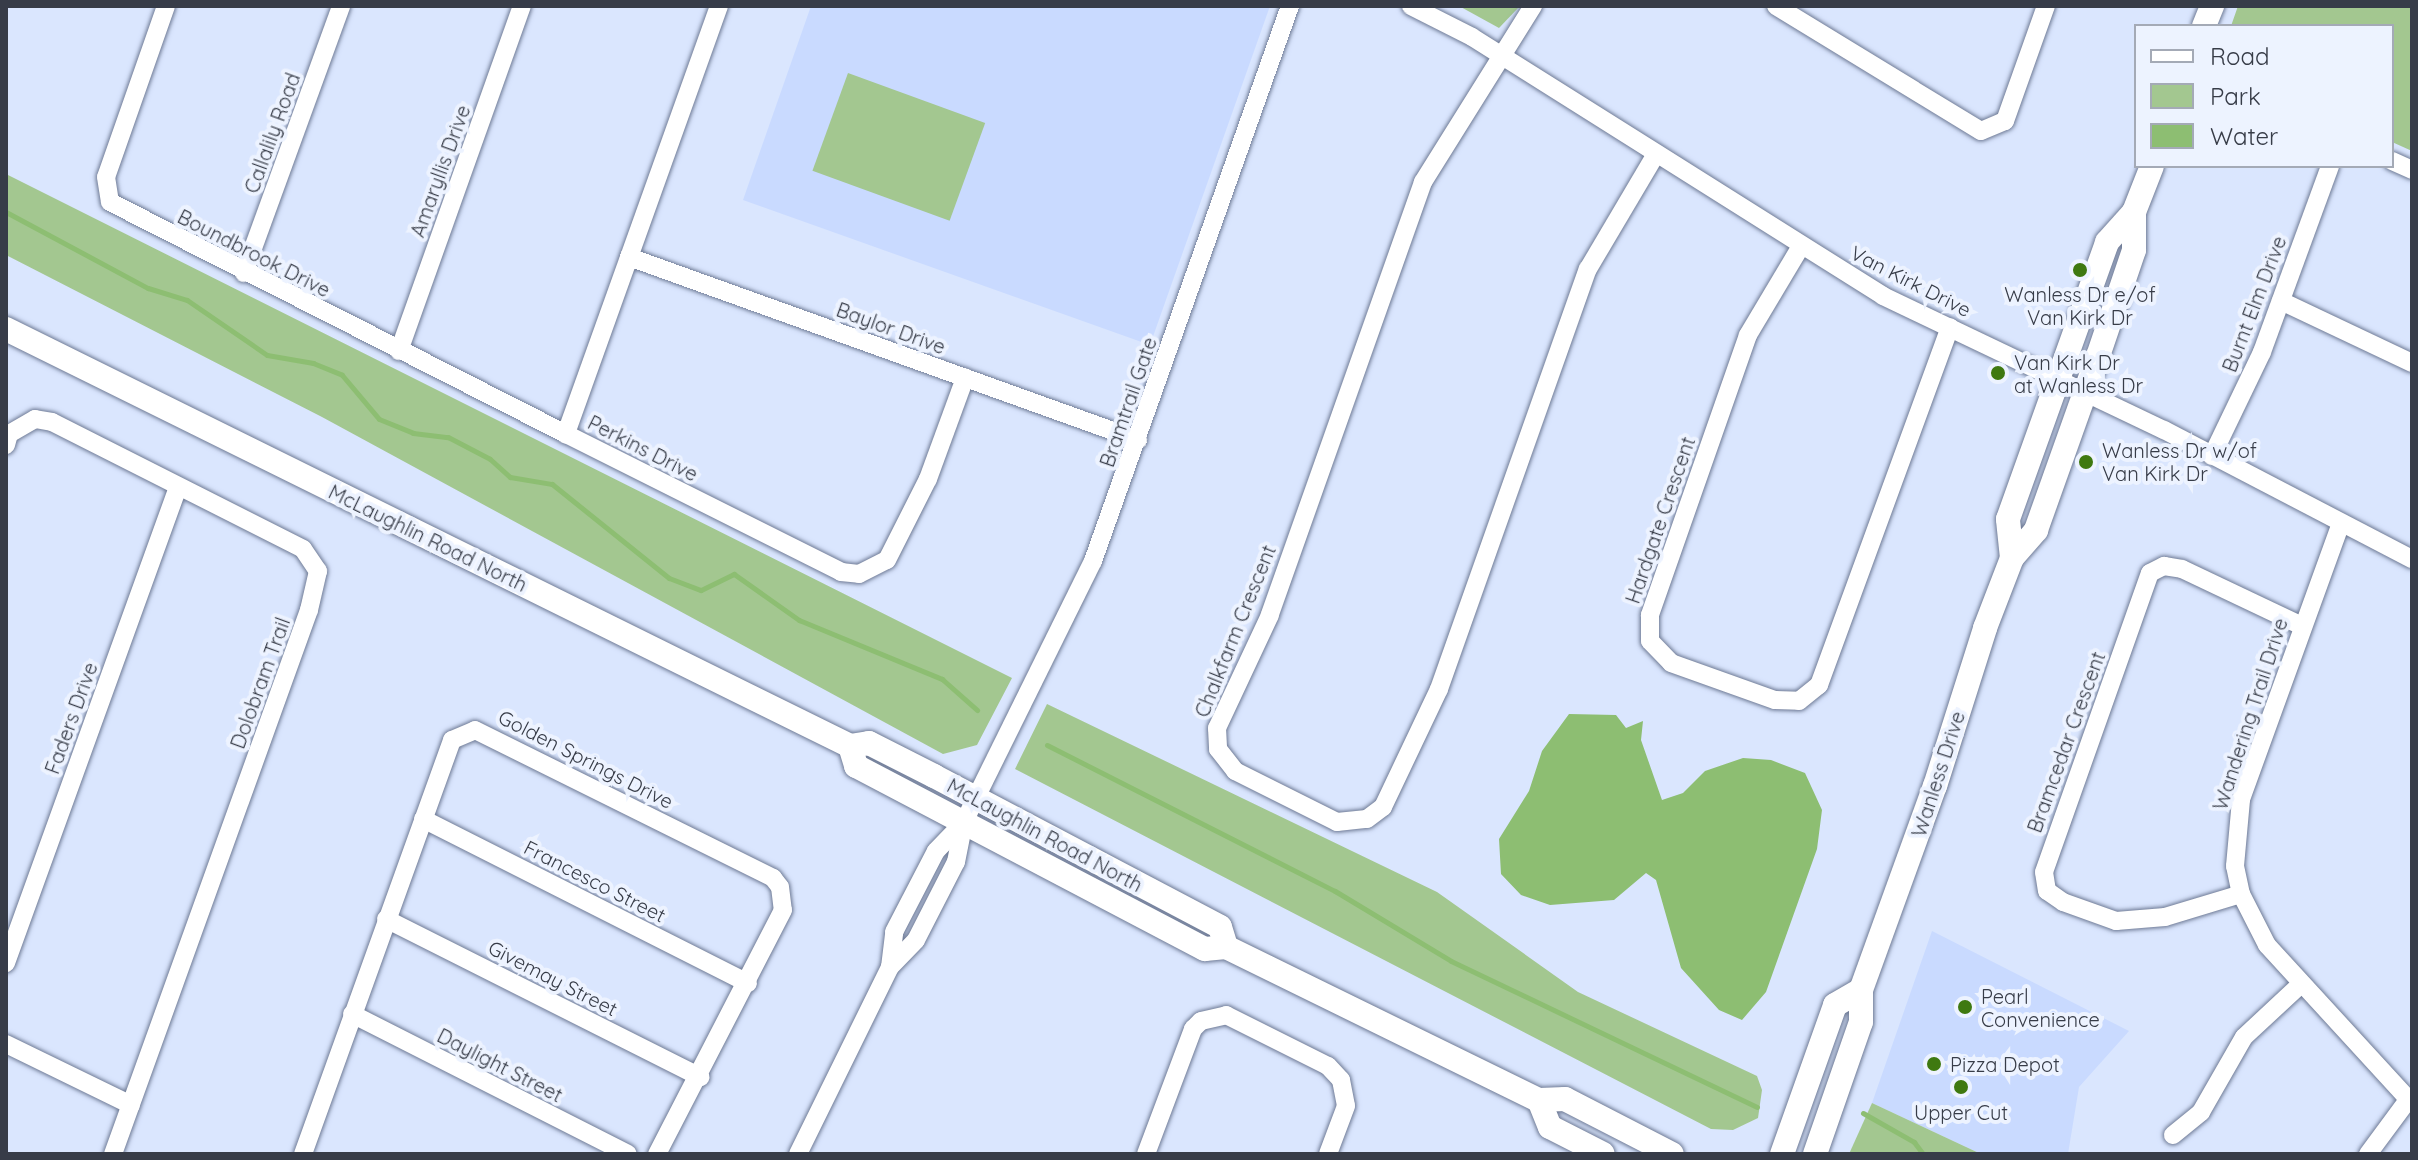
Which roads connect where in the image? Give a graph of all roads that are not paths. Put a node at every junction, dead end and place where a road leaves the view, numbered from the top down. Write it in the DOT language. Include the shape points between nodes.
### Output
graph roads {
  1 [pos="166,6"];
  2 [pos="341,6"];
  3 [pos="522,6"];
  4 [pos="719,6"];
  5 [pos="1290,6"];
  6 [pos="1411,6"];
  7 [pos="1533,6"];
  8 [pos="1776,6"];
  9 [pos="2046,6"];
  10 [pos="1501,56"];
  11 [pos="1656,154"];
  12 [pos="2151,168"];
  13 [pos="2329,168"];
  14 [pos="2134,212"];
  15 [pos="1801,246"];
  16 [pos="629,257"];
  17 [pos="244,273"];
  18 [pos="2281,301"];
  19 [pos="1950,327"];
  20 [pos="6,329"];
  21 [pos="399,351"];
  22 [pos="2412,363"];
  23 [pos="965,378"];
  24 [pos="2058,378"];
  25 [pos="2086,391"];
  26 [pos="566,434"];
  27 [pos="1138,440"];
  28 [pos="6,445"];
  29 [pos="2212,456"];
  30 [pos="178,487"];
  31 [pos="2341,523"];
  32 [pos="2012,558"];
  33 [pos="2412,559"];
  34 [pos="2302,626"];
  35 [pos="850,746"];
  36 [pos="975,799"];
  37 [pos="423,819"];
  38 [pos="964,822"];
  39 [pos="2241,894"];
  40 [pos="386,919"];
  41 [pos="1226,947"];
  42 [pos="6,963"];
  43 [pos="748,983"];
  44 [pos="2301,984"];
  45 [pos="1861,990"];
  46 [pos="352,1014"];
  47 [pos="6,1044"];
  48 [pos="700,1077"];
  49 [pos="1539,1100"];
  50 [pos="2410,1102"];
  51 [pos="131,1105"];
  52 [pos="2173,1135"];
  53 [pos="113,1154"];
  54 [pos="303,1154"];
  55 [pos="628,1154"];
  56 [pos="657,1154"];
  57 [pos="798,1154"];
  58 [pos="1146,1154"];
  59 [pos="1328,1154"];
  60 [pos="1603,1154"];
  61 [pos="1672,1154"];
  62 [pos="1782,1154"];
  63 [pos="1815,1154"];
  64 [pos="2368,1154"];
  1 -- 17 [label="street, Boundbrook Drive" via="110,161 105,193 118,209"];
  2 -- 17 [label="street, Callalily Road"];
  3 -- 21 [label="street, Amaryllis Drive"];
  4 -- 16 [label="street, Perkins Drive"];
  5 -- 27 [label="street, Bramtrail Gate"];
  6 -- 10 [label="street, Van Kirk Drive"];
  7 -- 10 [label="street, Chalkfarm Crescent"];
  8 -- 9 [label="street" via="1981,131 2005,121"];
  10 -- 11 [label="street, Van Kirk Drive"];
  10 -- 11 [label="street, Chalkfarm Crescent" via="1423,182 1270,615 1217,728 1218,749 1235,771 1337,822 1367,819 1383,807 1439,689 1592,260"];
  11 -- 15 [label="street, Van Kirk Drive"];
  12 -- 14 [label="main road, Wanless Drive"];
  13 -- 18 [label="street, Burnt Elm Drive"];
  14 -- 24 [label="main road, Wanless Drive" via="2107,242"];
  14 -- 25 [label="main road, Wanless Drive" via="2134,250"];
  15 -- 19 [label="street, Van Kirk Drive" via="1883,296"];
  15 -- 19 [label="street, Hardgate Crescent" via="1748,335 1650,615 1650,641 1671,663 1775,700 1799,701 1819,685"];
  16 -- 23 [label="street, Baylor Drive"];
  16 -- 26 [label="street, Perkins Drive"];
  17 -- 21 [label="street, Boundbrook Drive"];
  18 -- 22 [label="street"];
  18 -- 29 [label="street, Burnt Elm Drive"];
  19 -- 24 [label="street, Van Kirk Drive"];
  20 -- 35 [label="main road, McLaughlin Road North"];
  21 -- 26 [label="street, Boundbrook Drive"];
  23 -- 26 [label="street, Perkins Drive" via="928,479 887,560 859,574 841,572"];
  23 -- 27 [label="street, Baylor Drive"];
  24 -- 25 [label="street, Van Kirk Drive"];
  24 -- 32 [label="main road, Wanless Drive" via="2008,519"];
  25 -- 29 [label="street, Van Kirk Drive"];
  25 -- 32 [label="main road, Wanless Drive" via="2036,530"];
  27 -- 36 [label="street, Bramtrail Gate" via="1093,561"];
  28 -- 30 [label="street, Dolobram Trail" via="9,434 35,419 52,422"];
  29 -- 31 [label="street, Van Kirk Drive"];
  30 -- 42 [label="street, Faders Drive"];
  30 -- 51 [label="street, Dolobram Trail" via="303,549 315,562 318,578"];
  31 -- 33 [label="street, Van Kirk Drive"];
  31 -- 34 [label="street, Wandering Trail Drive"];
  32 -- 45 [label="main road, Wanless Drive"];
  34 -- 39 [label="street, Wandering Trail Drive" via="2241,800 2235,845"];
  34 -- 39 [label="street, Bramcedar Crescent" via="2182,569 2164,566 2150,573 2044,872 2047,891 2063,902 2116,921 2165,917"];
  35 -- 36 [label="main road, McLaughlin Road North" via="869,743"];
  35 -- 38 [label="main road, McLaughlin Road North" via="856,766"];
  36 -- 38 [label="street, Bramtrail Gate"];
  36 -- 41 [label="main road, McLaughlin Road North" via="1220,927"];
  37 -- 40 [label="street, Golden Springs Drive"];
  37 -- 43 [label="street, Francesco Street"];
  37 -- 43 [label="street, Golden Springs Drive" via="452,740 464,732 483,731 589,784 773,878 783,910"];
  38 -- 41 [label="main road, McLaughlin Road North" via="1205,949"];
  38 -- 57 [label="street, Bramtrail Gate" via="936,851 894,932 890,967"];
  39 -- 44 [label="street, Wandering Trail Drive" via="2267,945"];
  40 -- 46 [label="street, Golden Springs Drive"];
  40 -- 48 [label="street, Givemay Street"];
  41 -- 49 [label="main road, McLaughlin Road North"];
  43 -- 48 [label="street, Golden Springs Drive"];
  44 -- 50 [label="street, Wandering Trail Drive"];
  44 -- 52 [label="street" via="2238,1043 2201,1112"];
  45 -- 62 [label="main road" via="1835,1005"];
  45 -- 63 [label="main road, Wanless Drive" via="1861,1022"];
  46 -- 54 [label="street, Golden Springs Drive"];
  46 -- 55 [label="street, Daylight Street"];
  47 -- 51 [label="street"];
  48 -- 56 [label="street, Golden Springs Drive"];
  49 -- 60 [label="main road" via="1550,1127"];
  49 -- 61 [label="main road, McLaughlin Road North" via="1565,1099"];
  50 -- 64 [label="street"];
  51 -- 53 [label="street, Dolobram Trail"];
  58 -- 59 [label="street" via="1193,1029 1226,1015 1328,1066 1341,1080 1346,1106"];
}
